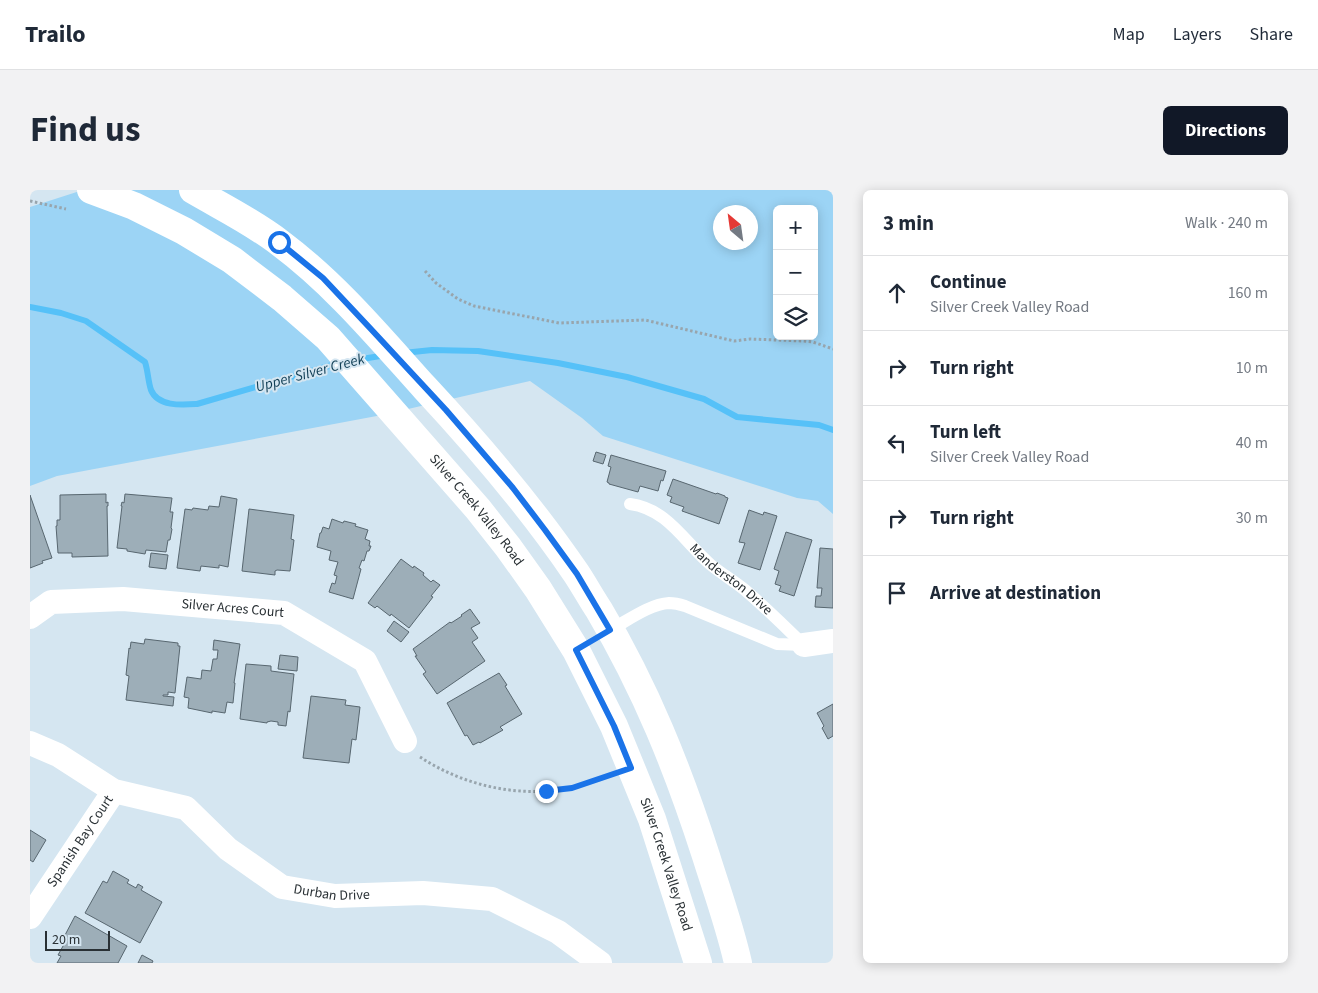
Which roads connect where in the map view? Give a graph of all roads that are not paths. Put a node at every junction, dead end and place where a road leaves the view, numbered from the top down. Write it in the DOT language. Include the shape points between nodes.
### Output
graph roads {
  1 [pos="91,190"];
  2 [pos="193,190"];
  3 [pos="630,504"];
  4 [pos="30,617"];
  5 [pos="610,630"];
  6 [pos="833,641"];
  7 [pos="804,645"];
  8 [pos="576,650"];
  9 [pos="405,741"];
  10 [pos="30,743"];
  11 [pos="114,791"];
  12 [pos="30,917"];
  13 [pos="600,963"];
  14 [pos="698,963"];
  15 [pos="738,963"];
  1 -- 8 [label="main road, Silver Creek Valley Road" via="134,206 232,260 328,338 478,509 538,589"];
  2 -- 5 [label="main road" via="247,220 323,278 446,410 513,488 577,574"];
  3 -- 7 [label="lane, Manderston Drive" via="663,517 700,555 750,594"];
  4 -- 9 [label="street, Silver Acres Court" via="51,602 124,599 284,613 365,660"];
  5 -- 7 [label="lane" via="648,610 673,603 776,644"];
  5 -- 8 [label="main road"];
  5 -- 15 [label="main road" via="644,693 678,773"];
  6 -- 7 [label="street"];
  8 -- 14 [label="main road, Silver Creek Valley Road" via="614,726 652,819"];
  10 -- 11 [label="street, Durban Drive" via="58,755"];
  11 -- 12 [label="street, Spanish Bay Court"];
  11 -- 13 [label="street, Durban Drive" via="186,808 228,849 282,887 335,896 423,892 492,899 558,932"];
}
